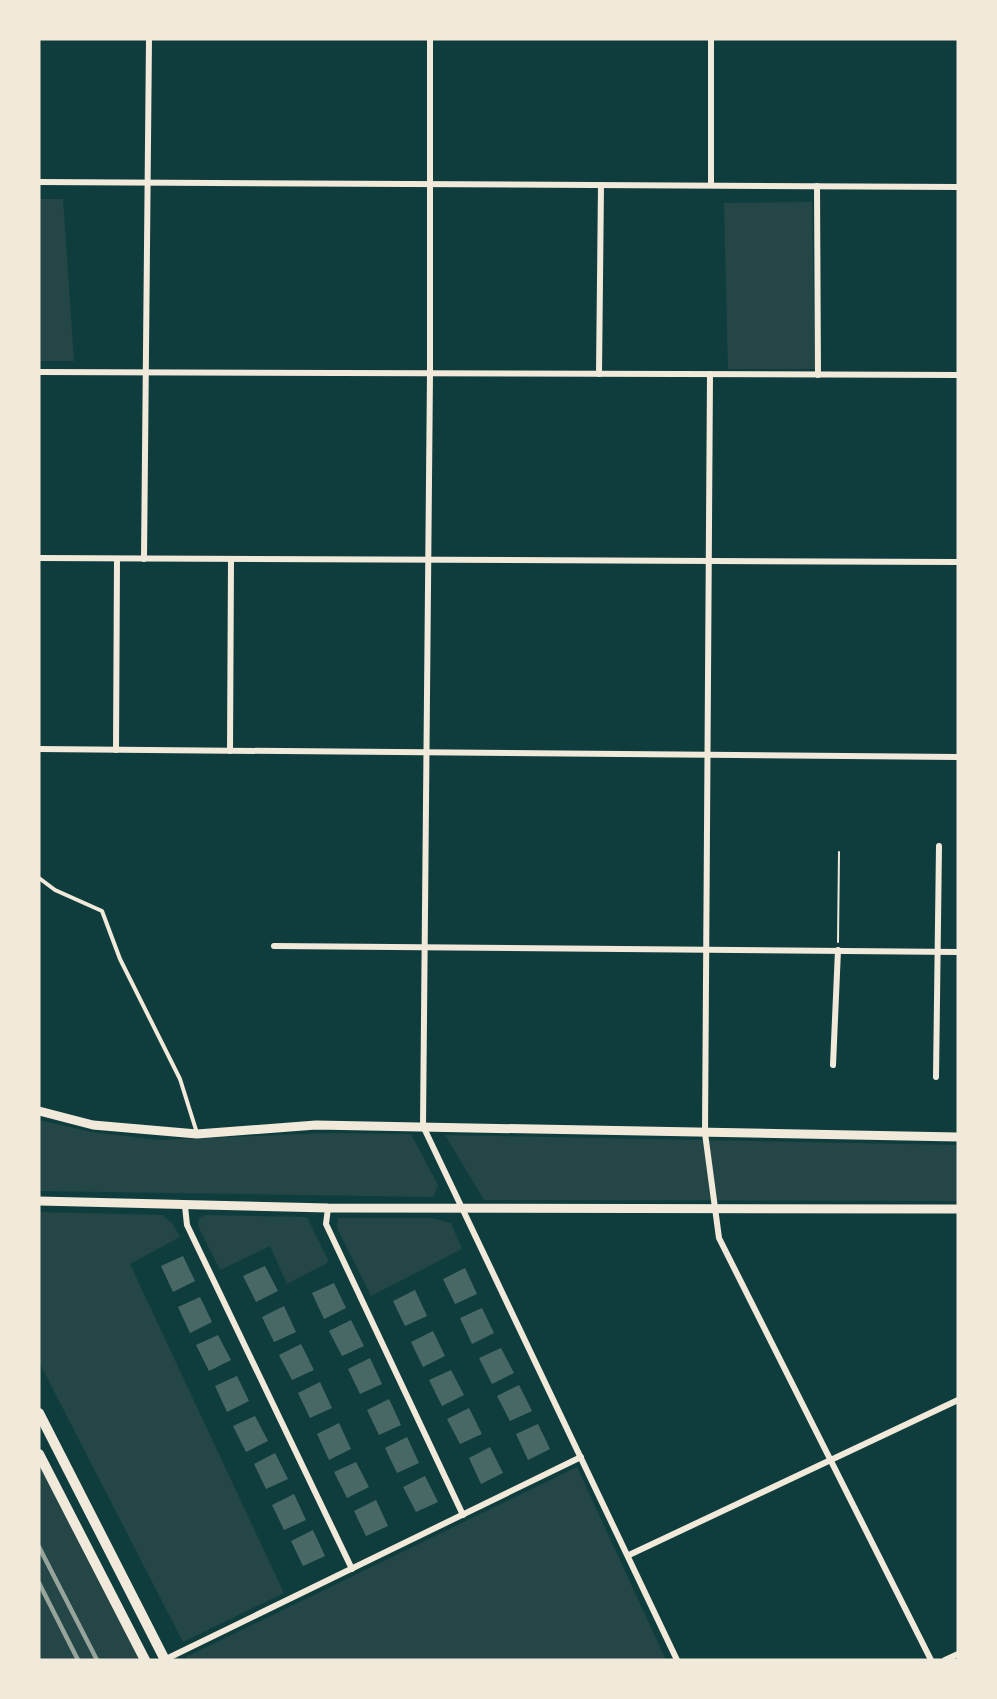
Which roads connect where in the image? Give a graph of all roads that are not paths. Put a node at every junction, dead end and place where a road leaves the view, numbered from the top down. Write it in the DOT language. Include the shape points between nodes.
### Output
graph roads {
  1 [pos="149,39"];
  2 [pos="430,39"];
  3 [pos="711,39"];
  4 [pos="39,182"];
  5 [pos="149,182"];
  6 [pos="431,184"];
  7 [pos="601,185"];
  8 [pos="711,185"];
  9 [pos="817,186"];
  10 [pos="958,187"];
  11 [pos="39,372"];
  12 [pos="147,372"];
  13 [pos="430,373"];
  14 [pos="599,374"];
  15 [pos="710,374"];
  16 [pos="818,375"];
  17 [pos="958,375"];
  18 [pos="39,558"];
  19 [pos="117,559"];
  20 [pos="144,559"];
  21 [pos="231,559"];
  22 [pos="428,560"];
  23 [pos="708,561"];
  24 [pos="958,562"];
  25 [pos="39,749"];
  26 [pos="116,750"];
  27 [pos="230,751"];
  28 [pos="427,753"];
  29 [pos="706,755"];
  30 [pos="958,757"];
  31 [pos="939,846"];
  32 [pos="39,878"];
  33 [pos="274,946"];
  34 [pos="426,946"];
  35 [pos="705,949"];
  36 [pos="838,950"];
  37 [pos="938,952"];
  38 [pos="958,952"];
  39 [pos="833,1065"];
  40 [pos="936,1077"];
  41 [pos="39,1111"];
  42 [pos="423,1126"];
  43 [pos="705,1133"];
  44 [pos="197,1134"];
  45 [pos="958,1137"];
  46 [pos="39,1201"];
  47 [pos="185,1206"];
  48 [pos="462,1207"];
  49 [pos="717,1207"];
  50 [pos="328,1208"];
  51 [pos="958,1209"];
  52 [pos="958,1400"];
  53 [pos="39,1413"];
  54 [pos="39,1454"];
  55 [pos="581,1457"];
  56 [pos="832,1459"];
  57 [pos="463,1515"];
  58 [pos="629,1556"];
  59 [pos="352,1569"];
  60 [pos="958,1654"];
  61 [pos="145,1660"];
  62 [pos="164,1660"];
  63 [pos="678,1660"];
  64 [pos="931,1660"];
  65 [pos="945,1660"];
  1 -- 5 [label="street"];
  2 -- 6 [label="street"];
  3 -- 8 [label="street"];
  4 -- 5 [label="street"];
  5 -- 6 [label="street"];
  5 -- 12 [label="street"];
  6 -- 7 [label="street"];
  6 -- 13 [label="street"];
  7 -- 8 [label="street"];
  7 -- 14 [label="street"];
  8 -- 9 [label="street"];
  9 -- 10 [label="street"];
  9 -- 16 [label="street"];
  11 -- 12 [label="street"];
  12 -- 13 [label="street"];
  12 -- 20 [label="street"];
  13 -- 14 [label="street"];
  13 -- 22 [label="street"];
  14 -- 15 [label="street"];
  15 -- 16 [label="street"];
  15 -- 23 [label="street"];
  16 -- 17 [label="street"];
  18 -- 19 [label="street"];
  19 -- 20 [label="street"];
  19 -- 26 [label="street"];
  20 -- 21 [label="street"];
  21 -- 22 [label="street"];
  21 -- 27 [label="street"];
  22 -- 23 [label="street"];
  22 -- 28 [label="street"];
  23 -- 24 [label="street"];
  23 -- 29 [label="street"];
  25 -- 26 [label="street"];
  26 -- 27 [label="street"];
  27 -- 28 [label="street"];
  28 -- 29 [label="street"];
  28 -- 34 [label="street"];
  29 -- 30 [label="street"];
  29 -- 35 [label="street"];
  31 -- 37 [label="street"];
  32 -- 44 [label="lane" via="55,890 102,911 120,959 180,1079"];
  33 -- 34 [label="street"];
  34 -- 35 [label="street"];
  34 -- 42 [label="street"];
  35 -- 36 [label="street"];
  35 -- 43 [label="street"];
  36 -- 37 [label="street"];
  36 -- 39 [label="street"];
  37 -- 38 [label="street"];
  37 -- 40 [label="street"];
  41 -- 44 [label="street" via="93,1125"];
  42 -- 43 [label="street"];
  42 -- 44 [label="street" via="316,1125"];
  42 -- 48 [label="street"];
  43 -- 45 [label="street"];
  43 -- 49 [label="street"];
  46 -- 47 [label="street"];
  47 -- 50 [label="street"];
  47 -- 59 [label="street" via="187,1225"];
  48 -- 49 [label="street"];
  48 -- 50 [label="street"];
  48 -- 55 [label="street"];
  49 -- 51 [label="street"];
  49 -- 56 [label="street" via="719,1238"];
  50 -- 57 [label="street" via="326,1224"];
  52 -- 56 [label="street"];
  53 -- 62 [label="main road"];
  54 -- 61 [label="main road"];
  55 -- 57 [label="street"];
  55 -- 58 [label="street"];
  56 -- 58 [label="street"];
  56 -- 64 [label="street"];
  57 -- 59 [label="street"];
  58 -- 63 [label="street"];
  59 -- 62 [label="street"];
  60 -- 65 [label="street"];
}
